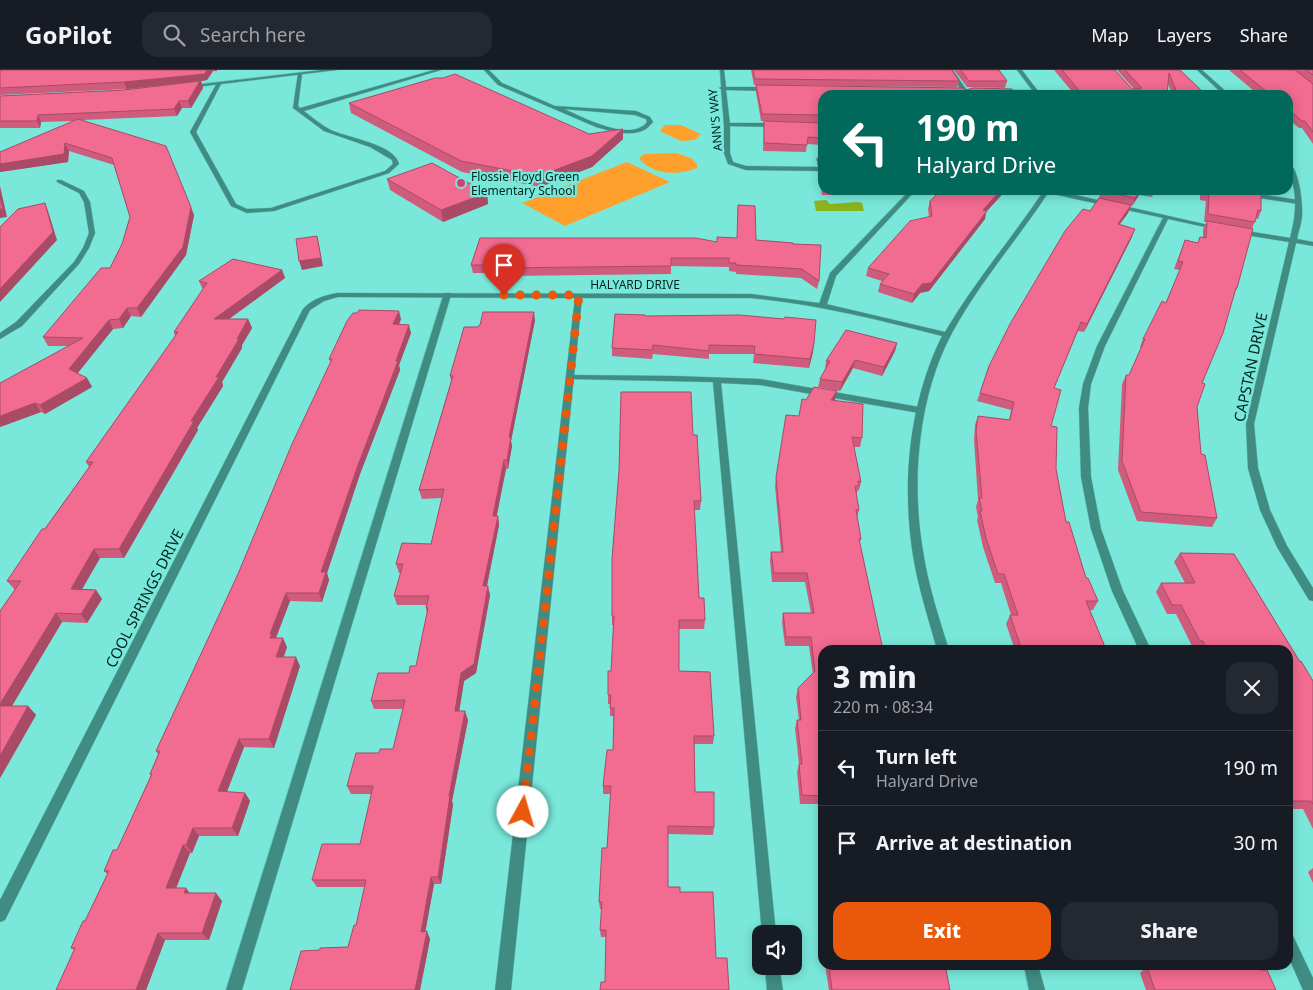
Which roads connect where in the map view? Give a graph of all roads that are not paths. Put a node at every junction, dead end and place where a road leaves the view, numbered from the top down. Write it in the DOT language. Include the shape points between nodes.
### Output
graph roads {
  1 [pos="335,70"];
  2 [pos="438,70"];
  3 [pos="486,70"];
  4 [pos="722,70"];
  5 [pos="951,70"];
  6 [pos="1019,70"];
  7 [pos="1199,70"];
  8 [pos="300,74"];
  9 [pos="220,83"];
  10 [pos="185,87"];
  11 [pos="722,88"];
  12 [pos="781,89"];
  13 [pos="964,90"];
  14 [pos="1034,90"];
  15 [pos="1221,90"];
  16 [pos="552,107"];
  17 [pos="300,110"];
  18 [pos="728,124"];
  19 [pos="784,125"];
  20 [pos="818,169"];
  21 [pos="1293,175"];
  22 [pos="59,181"];
  23 [pos="908,195"];
  24 [pos="1043,195"];
  25 [pos="1068,195"];
  26 [pos="1254,195"];
  27 [pos="1298,202"];
  28 [pos="1166,217"];
  29 [pos="1293,240"];
  30 [pos="1313,244"];
  31 [pos="447,295"];
  32 [pos="579,295"];
  33 [pos="319,300"];
  34 [pos="822,304"];
  35 [pos="947,335"];
  36 [pos="0,338"];
  37 [pos="570,377"];
  38 [pos="717,380"];
  39 [pos="919,410"];
  40 [pos="1313,597"];
  41 [pos="942,645"];
  42 [pos="1143,645"];
  43 [pos="0,915"];
  44 [pos="768,925"];
  45 [pos="1293,952"];
  46 [pos="1031,970"];
  47 [pos="773,975"];
  48 [pos="234,990"];
  49 [pos="503,990"];
  50 [pos="775,990"];
  51 [pos="1037,990"];
  52 [pos="1311,990"];
  1 -- 8 [label="street"];
  2 -- 17 [label="street"];
  3 -- 16 [label="street" via="500,84"];
  4 -- 11 [label="street, ANN'S WAY"];
  5 -- 13 [label="street"];
  6 -- 14 [label="street"];
  7 -- 15 [label="street"];
  8 -- 9 [label="street"];
  8 -- 17 [label="street" via="295,107"];
  9 -- 10 [label="street"];
  9 -- 17 [label="street" via="192,132 238,209 272,210 386,172 396,164 386,153 328,131"];
  11 -- 12 [label="street"];
  11 -- 18 [label="street, ANN'S WAY"];
  16 -- 16 [label="street" via="621,132 642,129 650,122 636,113"];
  18 -- 19 [label="street"];
  18 -- 20 [label="street, ANN'S WAY" via="728,160 734,165"];
  21 -- 27 [label="street, CAPSTAN DRIVE"];
  22 -- 36 [label="street" via="82,192 92,233 77,262 19,324"];
  23 -- 34 [label="street" via="833,275"];
  24 -- 35 [label="street"];
  25 -- 28 [label="street"];
  26 -- 27 [label="street"];
  27 -- 29 [label="street, CAPSTAN DRIVE" via="1299,215"];
  28 -- 29 [label="street"];
  28 -- 42 [label="street" via="1099,350 1086,386 1083,428 1087,486 1094,523 1123,604"];
  29 -- 30 [label="street"];
  29 -- 40 [label="street, CAPSTAN DRIVE" via="1250,424 1253,468 1265,510 1282,547"];
  31 -- 32 [label="street, HALYARD DRIVE"];
  31 -- 33 [label="street, HALYARD DRIVE" via="338,295"];
  31 -- 48 [label="street"];
  32 -- 34 [label="street, HALYARD DRIVE" via="751,296"];
  32 -- 37 [label="street"];
  33 -- 43 [label="street, COOL SPRINGS DRIVE" via="307,309"];
  34 -- 35 [label="street, HALYARD DRIVE"];
  35 -- 39 [label="street" via="932,366"];
  37 -- 38 [label="street"];
  37 -- 49 [label="street"];
  38 -- 39 [label="street" via="760,382"];
  38 -- 44 [label="street"];
  39 -- 41 [label="street" via="913,463 919,557"];
  45 -- 52 [label="street"];
  46 -- 51 [label="street"];
  47 -- 50 [label="street"];
}
